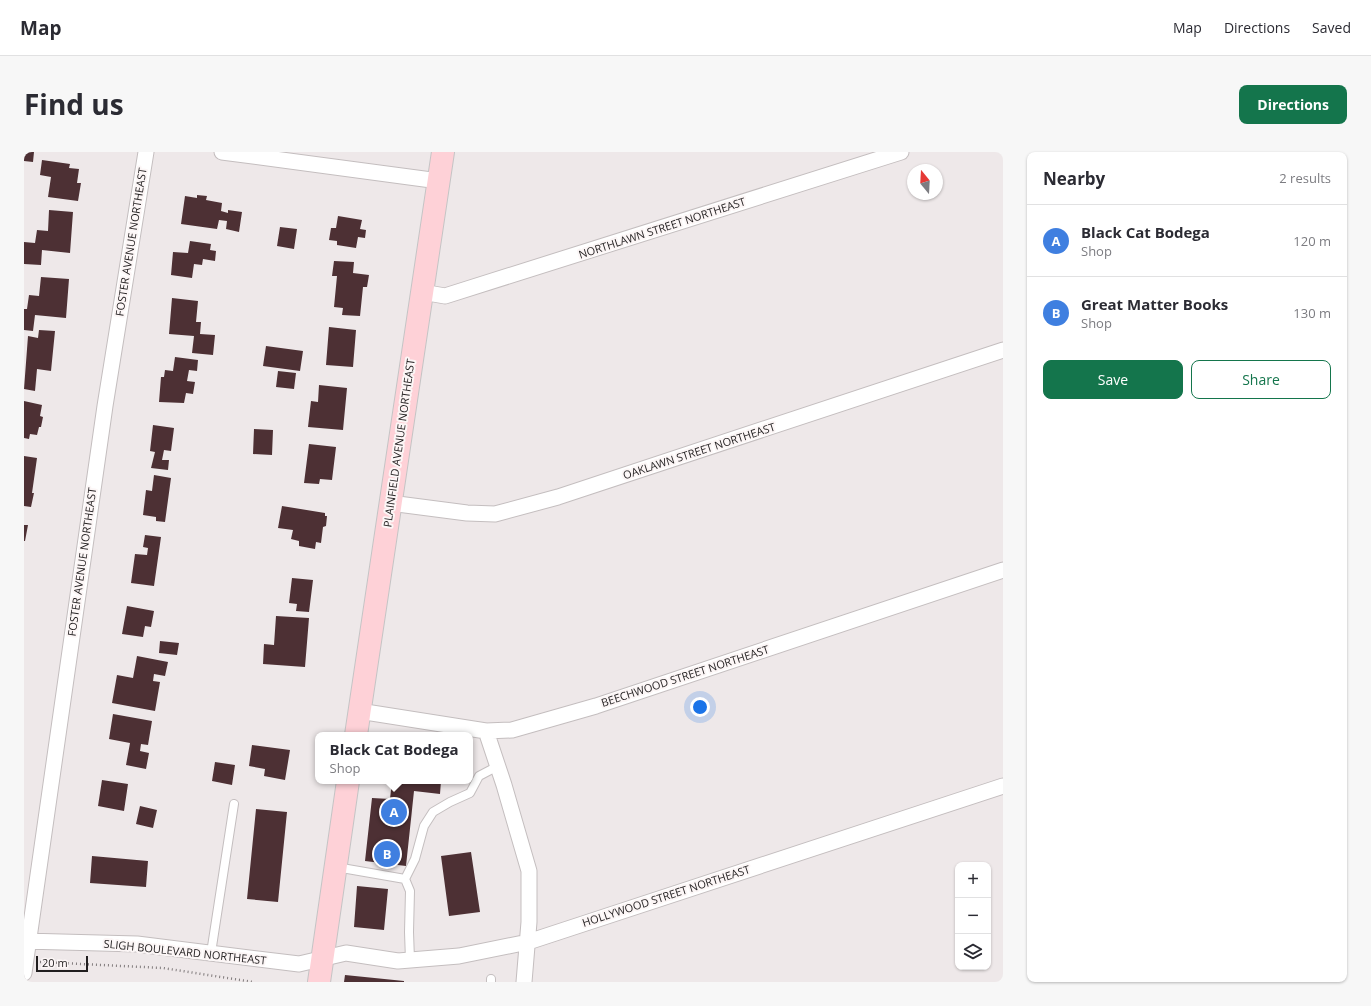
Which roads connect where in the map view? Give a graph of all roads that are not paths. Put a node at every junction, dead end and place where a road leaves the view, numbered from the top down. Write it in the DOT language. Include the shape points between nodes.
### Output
graph roads {
  1 [pos="146,152"];
  2 [pos="222,152"];
  3 [pos="443,152"];
  4 [pos="902,152"];
  5 [pos="439,181"];
  6 [pos="422,292"];
  7 [pos="1003,350"];
  8 [pos="390,503"];
  9 [pos="1003,570"];
  10 [pos="359,711"];
  11 [pos="486,731"];
  12 [pos="356,732"];
  13 [pos="498,766"];
  14 [pos="348,784"];
  15 [pos="1003,786"];
  16 [pos="234,804"];
  17 [pos="335,867"];
  18 [pos="405,879"];
  19 [pos="27,940"];
  20 [pos="528,942"];
  21 [pos="211,953"];
  22 [pos="321,959"];
  23 [pos="410,960"];
  24 [pos="25,968"];
  25 [pos="319,982"];
  26 [pos="524,982"];
  1 -- 19 [label="street, FOSTER AVENUE NORTHEAST" via="104,406"];
  2 -- 5 [label="street"];
  3 -- 5 [label="main road, PLAINFIELD AVENUE NORTHEAST"];
  4 -- 6 [label="street, NORTHLAWN STREET NORTHEAST" via="445,296"];
  5 -- 6 [label="main road, PLAINFIELD AVENUE NORTHEAST"];
  6 -- 8 [label="main road, PLAINFIELD AVENUE NORTHEAST"];
  7 -- 8 [label="street, OAKLAWN STREET NORTHEAST" via="558,497 495,514"];
  8 -- 10 [label="main road, PLAINFIELD AVENUE NORTHEAST"];
  9 -- 11 [label="street, BEECHWOOD STREET NORTHEAST" via="596,706 512,730"];
  10 -- 11 [label="street, BEECHWOOD STREET NORTHEAST"];
  10 -- 12 [label="main road, PLAINFIELD AVENUE NORTHEAST"];
  11 -- 13 [label="street"];
  13 -- 18 [label="lane" via="479,776 470,793 433,812 424,826 415,859"];
  13 -- 20 [label="street" via="529,872"];
  14 -- 17 [label="main road"];
  15 -- 20 [label="street, HOLLYWOOD STREET NORTHEAST"];
  16 -- 21 [label="lane"];
  17 -- 18 [label="lane"];
  17 -- 22 [label="main road"];
  18 -- 23 [label="lane" via="411,900"];
  19 -- 21 [label="street, SLIGH BOULEVARD NORTHEAST" via="137,944"];
  19 -- 24 [label="street, FOSTER AVENUE NORTHEAST"];
  20 -- 23 [label="street, HOLLYWOOD STREET NORTHEAST" via="458,956"];
  20 -- 26 [label="street"];
  21 -- 22 [label="street, SLIGH BOULEVARD NORTHEAST" via="299,964"];
  22 -- 23 [label="street, HOLLYWOOD STREET NORTHEAST" via="346,953 398,961"];
  22 -- 25 [label="main road"];
}
